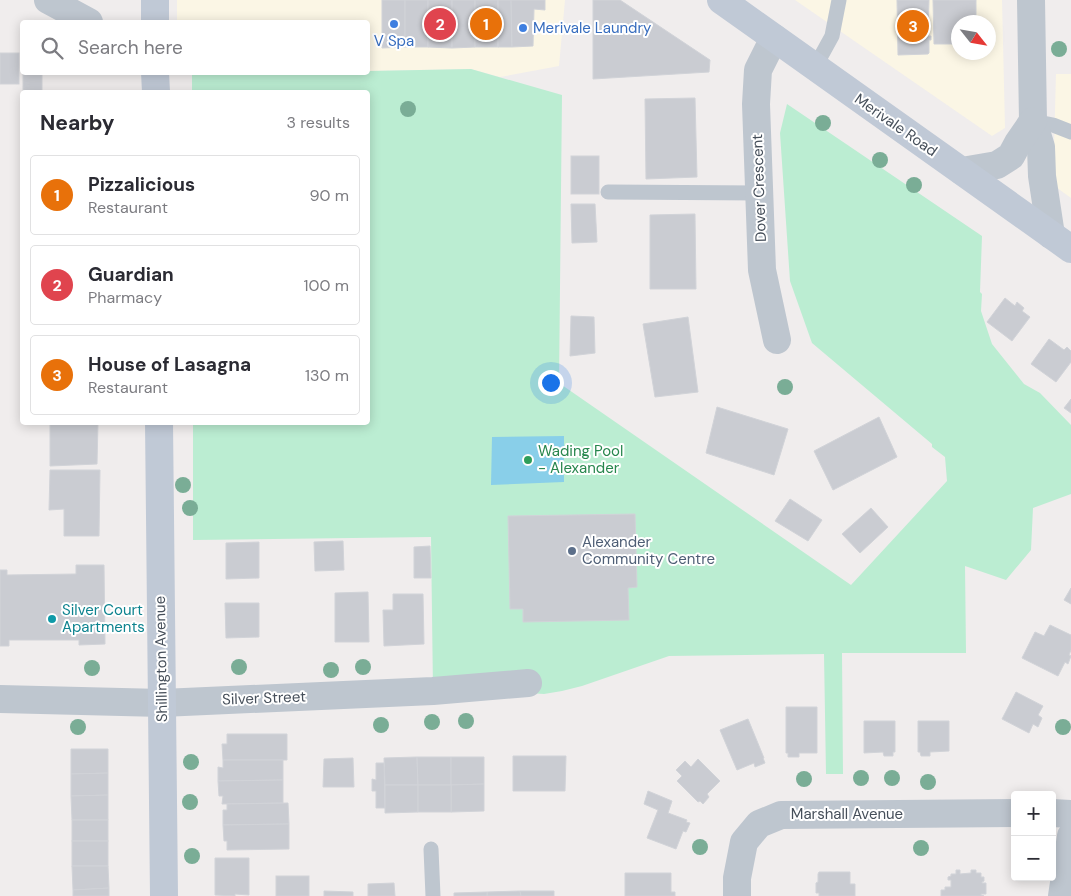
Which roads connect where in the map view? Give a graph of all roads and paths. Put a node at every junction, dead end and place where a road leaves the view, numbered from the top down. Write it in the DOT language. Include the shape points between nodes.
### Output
graph roads {
  1 [pos="48,0"];
  2 [pos="154,0"];
  3 [pos="839,0"];
  4 [pos="1031,0"];
  5 [pos="723,1"];
  6 [pos="84,20"];
  7 [pos="155,20"];
  8 [pos="774,38"];
  9 [pos="815,67"];
  10 [pos="155,75"];
  11 [pos="156,90"];
  12 [pos="1033,121"];
  13 [pos="1071,132"];
  14 [pos="962,171"];
  15 [pos="608,192"];
  16 [pos="759,193"];
  17 [pos="1065,242"];
  18 [pos="777,340"];
  19 [pos="159,425"];
  20 [pos="528,684"];
  21 [pos="0,699"];
  22 [pos="162,703"];
  23 [pos="1011,813"];
  24 [pos="1056,813"];
  25 [pos="1071,814"];
  26 [pos="1071,836"];
  27 [pos="431,848"];
  28 [pos="164,896"];
  29 [pos="433,896"];
  30 [pos="737,896"];
  31 [pos="1062,896"];
  1 -- 6 [label="street"];
  2 -- 7 [label="street"];
  3 -- 9 [label="lane" via="832,36"];
  4 -- 12 [label="street"];
  5 -- 8 [label="street, Merivale Road"];
  8 -- 9 [label="street, Merivale Road"];
  8 -- 16 [label="street, Dover Crescent" via="758,70"];
  9 -- 14 [label="street, Merivale Road"];
  10 -- 11 [label="street"];
  12 -- 13 [label="lane"];
  12 -- 14 [label="street" via="1011,156 997,165"];
  12 -- 17 [label="street" via="1041,147 1042,176"];
  14 -- 17 [label="street, Merivale Road"];
  15 -- 16 [label="lane"];
  16 -- 18 [label="street, Dover Crescent" via="762,270"];
  19 -- 22 [label="street, Shillington Avenue"];
  20 -- 22 [label="street, Silver Street"];
  21 -- 22 [label="street, Silver Street"];
  22 -- 28 [label="street, Shillington Avenue"];
  23 -- 30 [label="street, Marshall Avenue" via="781,815 759,824 744,842"];
  24 -- 25 [label="street"];
  26 -- 31 [label="street"];
  27 -- 29 [label="lane"];
}
